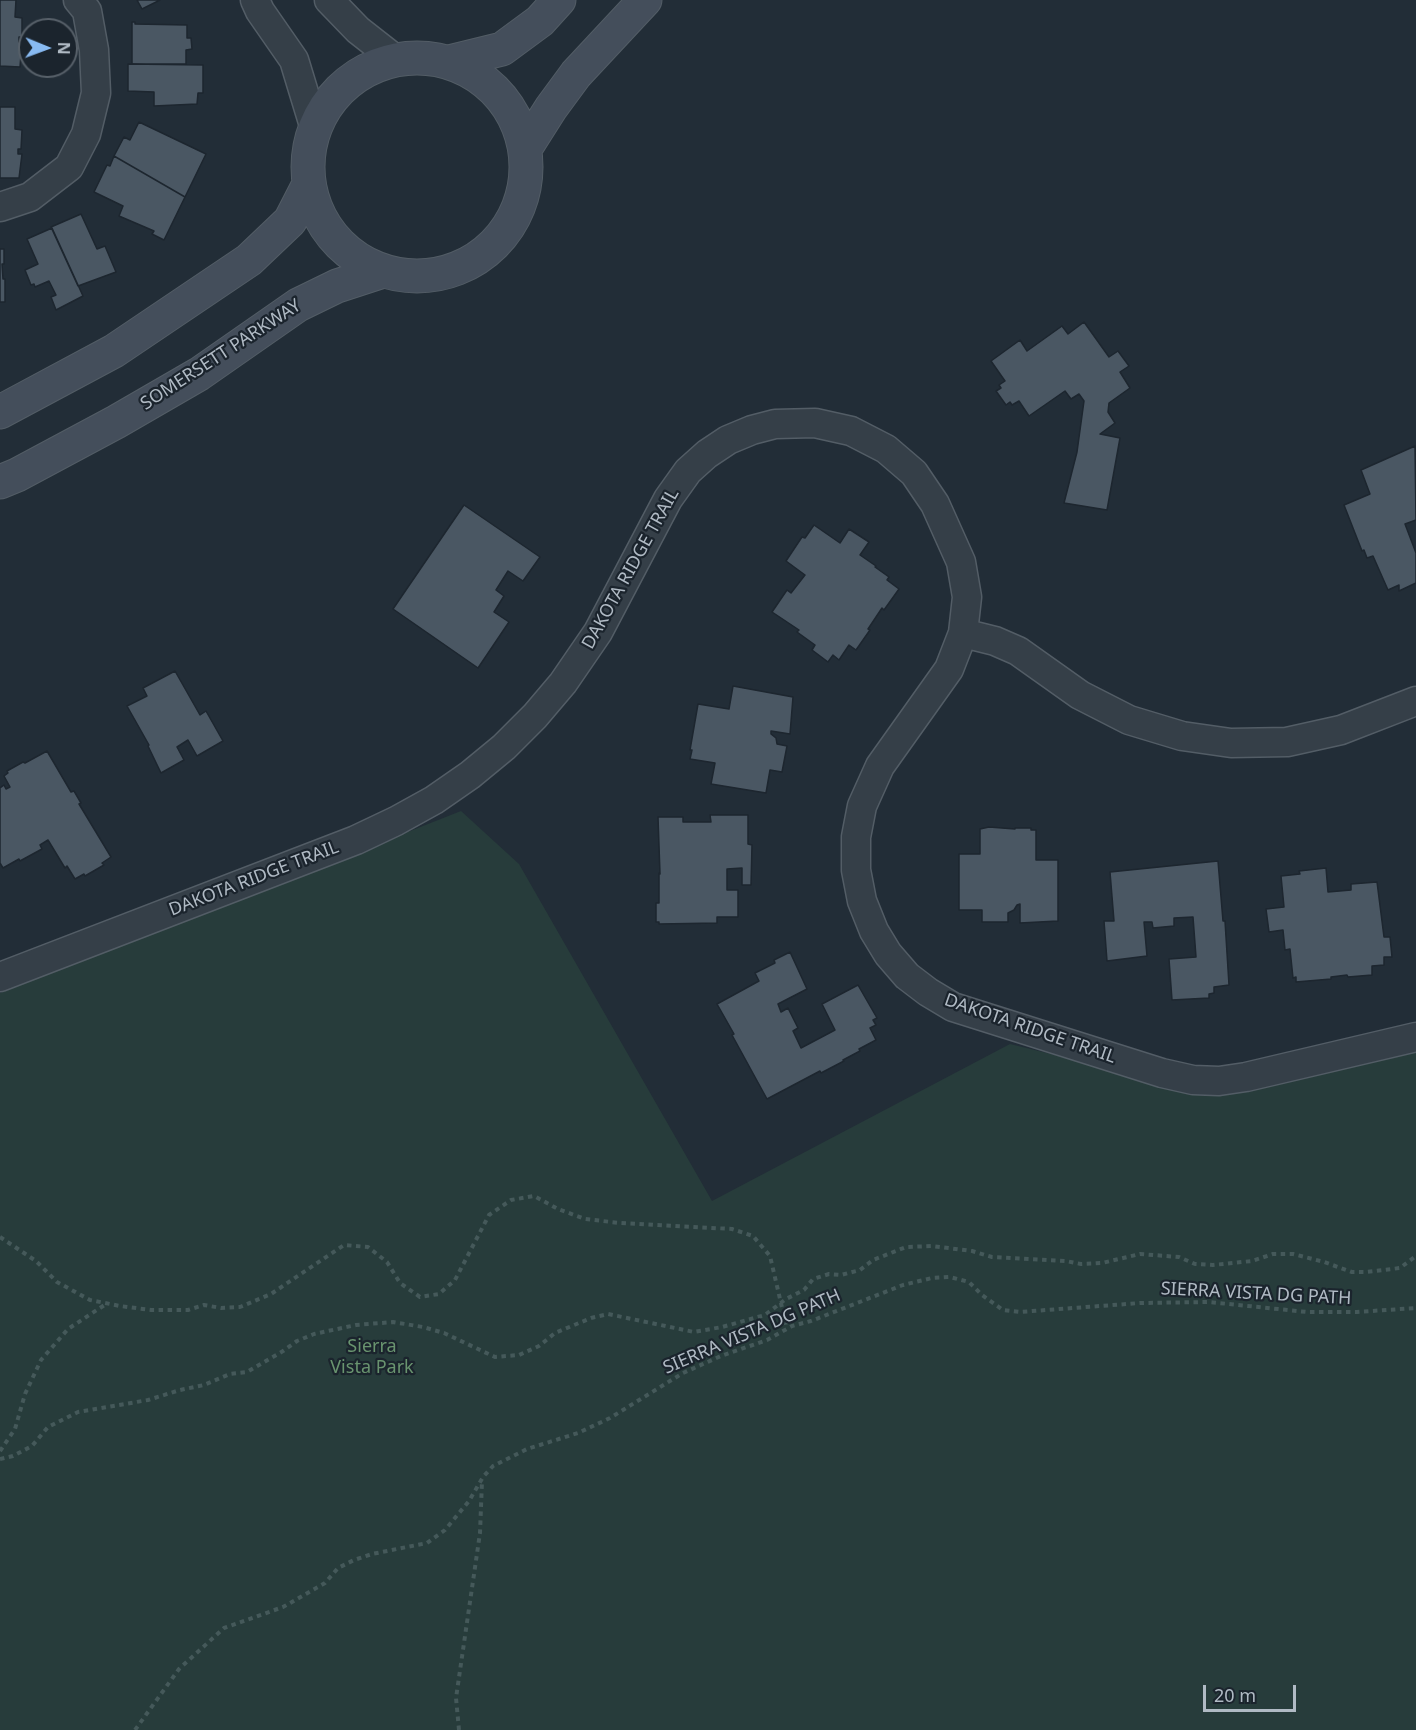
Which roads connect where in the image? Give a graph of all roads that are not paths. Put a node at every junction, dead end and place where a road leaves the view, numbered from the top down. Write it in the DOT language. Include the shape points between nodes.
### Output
graph roads {
  1 [pos="78,0"];
  2 [pos="255,0"];
  3 [pos="329,0"];
  4 [pos="560,0"];
  5 [pos="645,0"];
  6 [pos="394,59"];
  7 [pos="449,62"];
  8 [pos="315,129"];
  9 [pos="525,149"];
  10 [pos="309,184"];
  11 [pos="0,207"];
  12 [pos="383,272"];
  13 [pos="0,412"];
  14 [pos="0,482"];
  15 [pos="963,633"];
  16 [pos="1416,701"];
  17 [pos="0,977"];
  18 [pos="1416,1037"];
  1 -- 11 [label="street" via="87,11 94,50 96,93 86,134 69,167 30,197"];
  2 -- 8 [label="street" via="294,60"];
  3 -- 6 [label="street"];
  4 -- 7 [label="main road" via="540,21 502,49"];
  5 -- 9 [label="main road" via="576,74"];
  6 -- 7 [label="main road" via="422,57"];
  6 -- 8 [label="main road" via="345,84 327,104"];
  7 -- 9 [label="main road" via="476,75 499,94 516,120"];
  8 -- 10 [label="main road" via="308,156"];
  9 -- 12 [label="main road" via="524,186 512,222 488,250 456,270 420,277"];
  10 -- 12 [label="main road" via="317,213 333,238 356,258"];
  10 -- 13 [label="main road" via="290,221 249,260 114,351"];
  12 -- 14 [label="main road, SOMERSETT PARKWAY" via="297,304 199,374"];
  15 -- 16 [label="street" via="1018,651 1080,694 1129,720 1182,736 1231,743 1287,742 1341,730"];
  15 -- 17 [label="street, DAKOTA RIDGE TRAIL" via="967,597 961,562 935,504 914,473 886,449 851,431 815,423 775,424 752,430 728,440 688,471 668,499 598,632 563,683 504,747 470,775 434,800 356,840"];
  15 -- 18 [label="street, DAKOTA RIDGE TRAIL" via="949,669 880,766 862,806 856,837 856,870 862,901 874,931 907,976 953,1007 1193,1080 1246,1077"];
}
